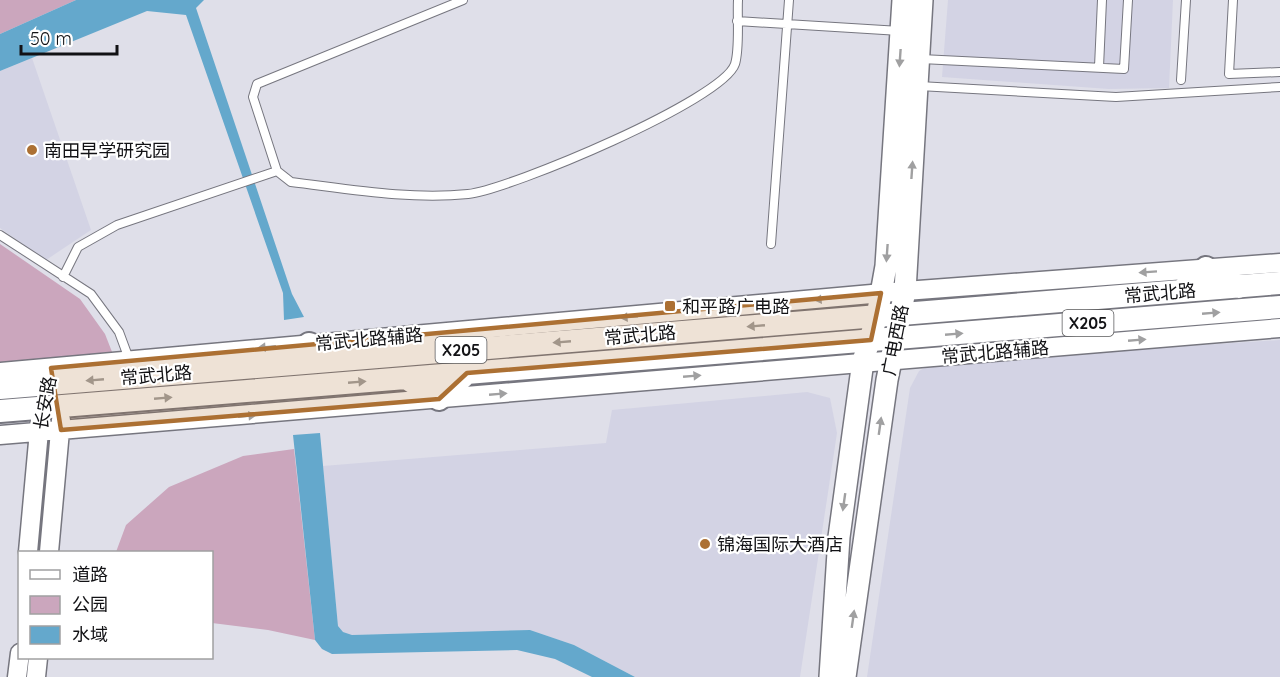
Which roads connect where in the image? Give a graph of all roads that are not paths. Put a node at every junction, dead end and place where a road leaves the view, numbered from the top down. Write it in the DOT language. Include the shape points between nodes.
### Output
graph roads {
  1 [pos="462,0"];
  2 [pos="738,0"];
  3 [pos="789,0"];
  4 [pos="903,0"];
  5 [pos="922,0"];
  6 [pos="1102,0"];
  7 [pos="1128,0"];
  8 [pos="1186,0"];
  9 [pos="1233,0"];
  10 [pos="737,21"];
  11 [pos="787,24"];
  12 [pos="902,31"];
  13 [pos="919,59"];
  14 [pos="1099,68"];
  15 [pos="1280,72"];
  16 [pos="1181,80"];
  17 [pos="918,86"];
  18 [pos="1280,87"];
  19 [pos="277,171"];
  20 [pos="0,235"];
  21 [pos="771,244"];
  22 [pos="1280,263"];
  23 [pos="1206,268"];
  24 [pos="63,277"];
  25 [pos="1280,284"];
  26 [pos="1239,287"];
  27 [pos="904,291"];
  28 [pos="1181,291"];
  29 [pos="881,293"];
  30 [pos="1280,307"];
  31 [pos="901,314"];
  32 [pos="877,316"];
  33 [pos="1280,328"];
  34 [pos="871,340"];
  35 [pos="309,344"];
  36 [pos="893,349"];
  37 [pos="129,360"];
  38 [pos="346,360"];
  39 [pos="863,361"];
  40 [pos="0,372"];
  41 [pos="466,373"];
  42 [pos="50,378"];
  43 [pos="406,378"];
  44 [pos="0,388"];
  45 [pos="439,399"];
  46 [pos="51,407"];
  47 [pos="0,411"];
  48 [pos="61,430"];
  49 [pos="39,432"];
  50 [pos="0,435"];
  51 [pos="28,551"];
  52 [pos="49,551"];
  53 [pos="19,659"];
  54 [pos="38,659"];
  55 [pos="17,677"];
  56 [pos="36,677"];
  57 [pos="830,677"];
  58 [pos="845,677"];
  1 -- 19 [label="lane" via="257,84 252,97"];
  2 -- 10 [label="lane"];
  3 -- 11 [label="lane"];
  4 -- 12 [label="main road, 广电西路"];
  5 -- 13 [label="main road, 广电西路"];
  6 -- 14 [label="lane"];
  7 -- 14 [label="lane" via="1124,69"];
  8 -- 16 [label="lane"];
  9 -- 15 [label="lane" via="1228,74"];
  10 -- 11 [label="lane"];
  10 -- 19 [label="lane" via="735,64 724,80 625,137 521,180 470,194 402,195 291,182"];
  11 -- 12 [label="lane"];
  11 -- 21 [label="lane"];
  12 -- 29 [label="main road, 广电西路, one-way"];
  13 -- 14 [label="lane"];
  13 -- 17 [label="main road, 广电西路"];
  17 -- 18 [label="lane" via="1116,97"];
  27 -- 17 [label="main road, 广电西路, one-way"];
  19 -- 24 [label="lane" via="117,225 78,247"];
  20 -- 24 [label="lane"];
  22 -- 23 [label="street"];
  23 -- 26 [label="main road"];
  23 -- 27 [label="street, one-way"];
  23 -- 28 [label="main road"];
  24 -- 37 [label="lane" via="92,294 119,332"];
  25 -- 26 [label="main road, 常武北路 / X205"];
  26 -- 28 [label="main road, 常武北路 / X205"];
  27 -- 29 [label="street, 常武北路辅路"];
  27 -- 31 [label="main road, 广电西路"];
  28 -- 31 [label="main road, 常武北路 / X205"];
  29 -- 32 [label="main road, 广电西路"];
  29 -- 35 [label="street, 常武北路辅路, one-way"];
  36 -- 30 [label="main road, 常武北路 / X205, one-way"];
  31 -- 32 [label="main road, 常武北路 / X205"];
  31 -- 36 [label="main road, 广电西路"];
  32 -- 34 [label="main road, 广电西路"];
  32 -- 38 [label="main road, 常武北路 / X205, one-way"];
  36 -- 33 [label="street, 常武北路辅路, one-way"];
  34 -- 36 [label="main road, 常武北路 / X205"];
  34 -- 39 [label="main road, 广电西路"];
  34 -- 41 [label="main road, 常武北路 / X205"];
  35 -- 37 [label="street, 常武北路辅路, one-way"];
  35 -- 38 [label="main road"];
  36 -- 39 [label="street, 常武北路辅路"];
  58 -- 36 [label="main road, 广电西路, one-way"];
  37 -- 42 [label="street, 常武北路辅路"];
  38 -- 42 [label="main road, 常武北路 / X205, one-way"];
  45 -- 39 [label="street, one-way"];
  39 -- 57 [label="main road, 广电西路, one-way" via="839,537"];
  40 -- 42 [label="street, 常武北路辅路"];
  41 -- 43 [label="main road, 常武北路 / X205"];
  41 -- 45 [label="main road"];
  42 -- 44 [label="main road, 常武北路 / X205"];
  42 -- 46 [label="street, 长安路"];
  43 -- 45 [label="main road"];
  46 -- 43 [label="main road, 常武北路 / X205, one-way"];
  48 -- 45 [label="street, one-way"];
  46 -- 47 [label="main road, 常武北路 / X205"];
  46 -- 48 [label="street, 长安路"];
  46 -- 49 [label="street, 长安路"];
  48 -- 49 [label="street"];
  48 -- 52 [label="street, 长安路"];
  49 -- 50 [label="street"];
  49 -- 51 [label="street, 长安路"];
  53 -- 55 [label="street"];
  54 -- 56 [label="street"];
}
